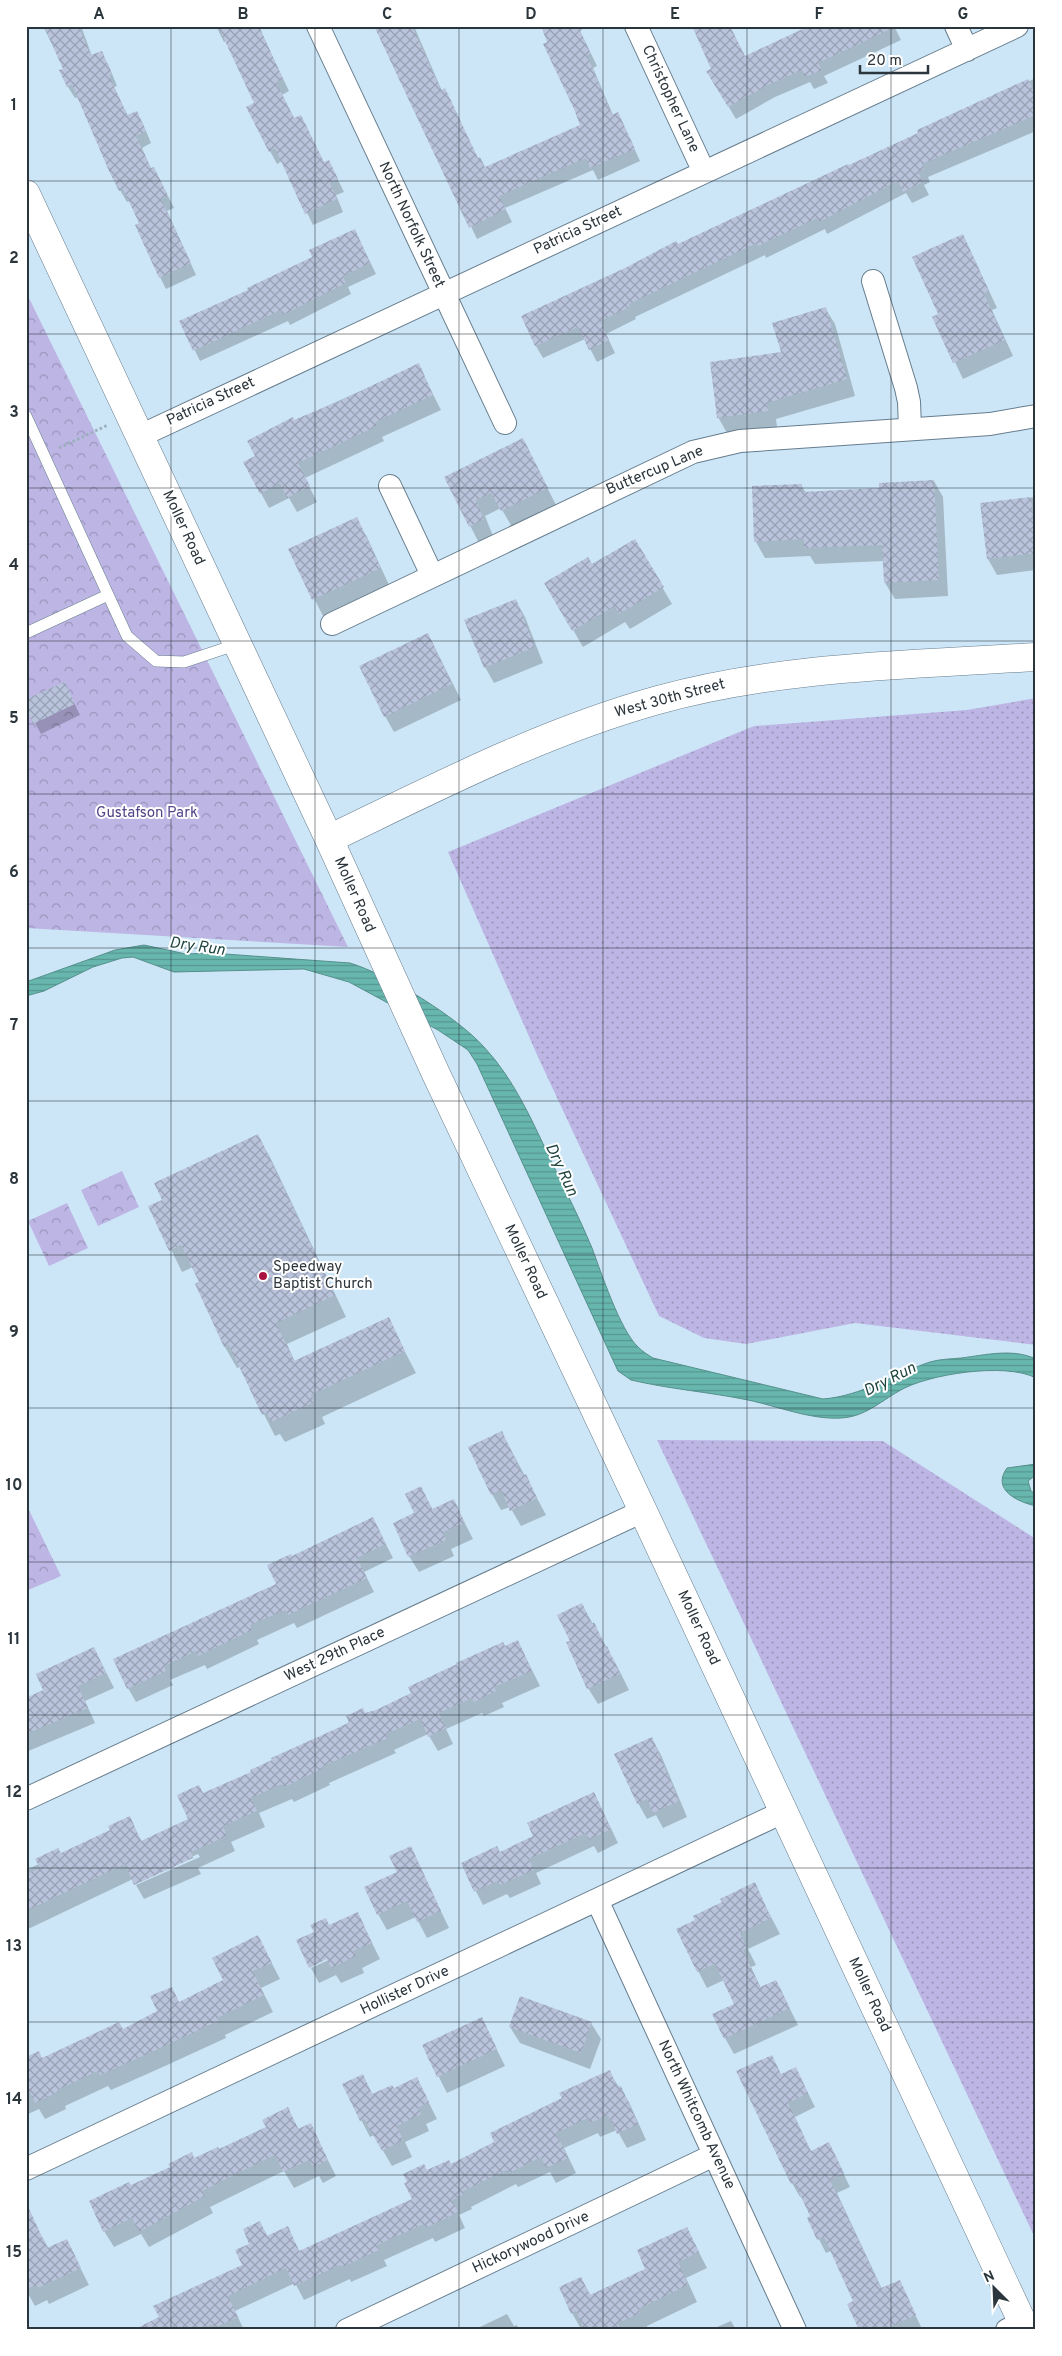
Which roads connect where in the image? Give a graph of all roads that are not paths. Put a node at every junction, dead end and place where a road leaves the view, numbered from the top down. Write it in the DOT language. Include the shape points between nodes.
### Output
graph roads {
  1 [pos="318,26"];
  2 [pos="636,26"];
  3 [pos="956,26"];
  4 [pos="1017,26"];
  5 [pos="967,50"];
  6 [pos="704,172"];
  7 [pos="26,194"];
  8 [pos="873,281"];
  9 [pos="444,294"];
  10 [pos="26,416"];
  11 [pos="1036,416"];
  12 [pos="505,423"];
  13 [pos="135,426"];
  14 [pos="910,429"];
  15 [pos="390,486"];
  16 [pos="432,575"];
  17 [pos="108,594"];
  18 [pos="332,624"];
  19 [pos="26,633"];
  20 [pos="238,644"];
  21 [pos="1036,657"];
  22 [pos="329,839"];
  23 [pos="643,1511"];
  24 [pos="26,1799"];
  25 [pos="783,1812"];
  26 [pos="597,1900"];
  27 [pos="714,2155"];
  28 [pos="26,2169"];
  29 [pos="1018,2327"];
  30 [pos="347,2330"];
  31 [pos="795,2330"];
  1 -- 9 [label="street, North Norfolk Street"];
  2 -- 6 [label="street, Christopher Lane"];
  3 -- 5 [label="street"];
  4 -- 5 [label="street, Patricia Street"];
  5 -- 6 [label="street, Patricia Street"];
  6 -- 9 [label="street, Patricia Street"];
  7 -- 13 [label="street, Moller Road"];
  8 -- 14 [label="street" via="906,388"];
  9 -- 12 [label="street, North Norfolk Street"];
  9 -- 13 [label="street, Patricia Street"];
  10 -- 17 [label="lane"];
  11 -- 14 [label="street, Buttercup Lane" via="1001,423"];
  13 -- 20 [label="street, Moller Road"];
  14 -- 16 [label="street, Buttercup Lane" via="740,441 693,452"];
  15 -- 16 [label="street"];
  16 -- 18 [label="street, Buttercup Lane"];
  17 -- 19 [label="lane"];
  17 -- 20 [label="lane" via="127,636 156,661 184,662"];
  20 -- 22 [label="street, Moller Road"];
  21 -- 22 [label="street, West 30th Street" via="813,671 729,683 657,700 557,733 479,766"];
  22 -- 23 [label="street, Moller Road" via="378,950"];
  23 -- 24 [label="street, West 29th Place"];
  23 -- 25 [label="street, Moller Road"];
  25 -- 26 [label="street, Hollister Drive"];
  25 -- 29 [label="street, Moller Road"];
  26 -- 27 [label="street, North Whitcomb Avenue"];
  26 -- 28 [label="street, Hollister Drive"];
  27 -- 30 [label="street, Hickorywood Drive"];
  27 -- 31 [label="street, North Whitcomb Avenue"];
}
